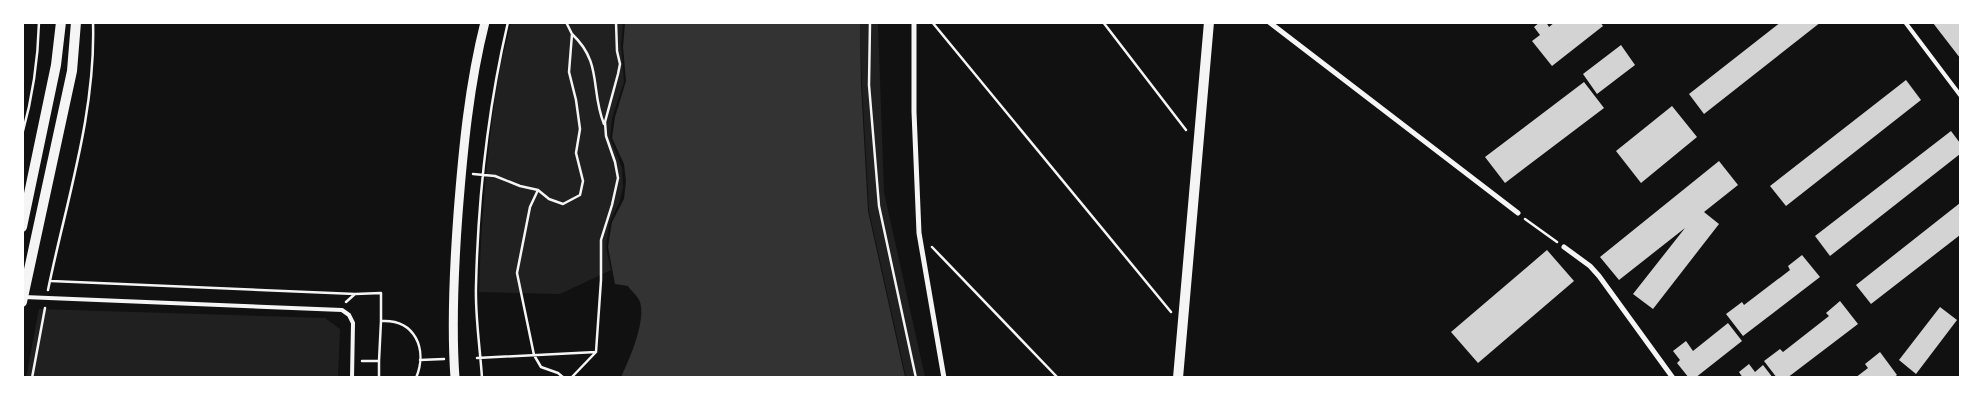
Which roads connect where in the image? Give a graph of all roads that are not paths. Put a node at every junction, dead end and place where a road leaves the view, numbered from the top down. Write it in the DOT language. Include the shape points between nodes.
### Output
graph roads {
  1 [pos="62,22"];
  2 [pos="76,22"];
  3 [pos="485,22"];
  4 [pos="914,22"];
  5 [pos="1208,22"];
  6 [pos="1269,22"];
  7 [pos="1905,22"];
  8 [pos="1960,95"];
  9 [pos="1518,213"];
  10 [pos="22,226"];
  11 [pos="1564,247"];
  12 [pos="23,300"];
  13 [pos="352,378"];
  14 [pos="455,378"];
  15 [pos="944,378"];
  16 [pos="1178,378"];
  17 [pos="1673,378"];
  1 -- 10 [label="main road"];
  2 -- 12 [label="main road" via="72,71"];
  3 -- 14 [label="street" via="472,84 461,173 454,281"];
  4 -- 15 [label="street" via="919,233"];
  5 -- 16 [label="main road"];
  6 -- 9 [label="street"];
  7 -- 8 [label="lane"];
  11 -- 17 [label="street" via="1599,276"];
  12 -- 13 [label="lane" via="47,298 337,309 351,318"];
}
